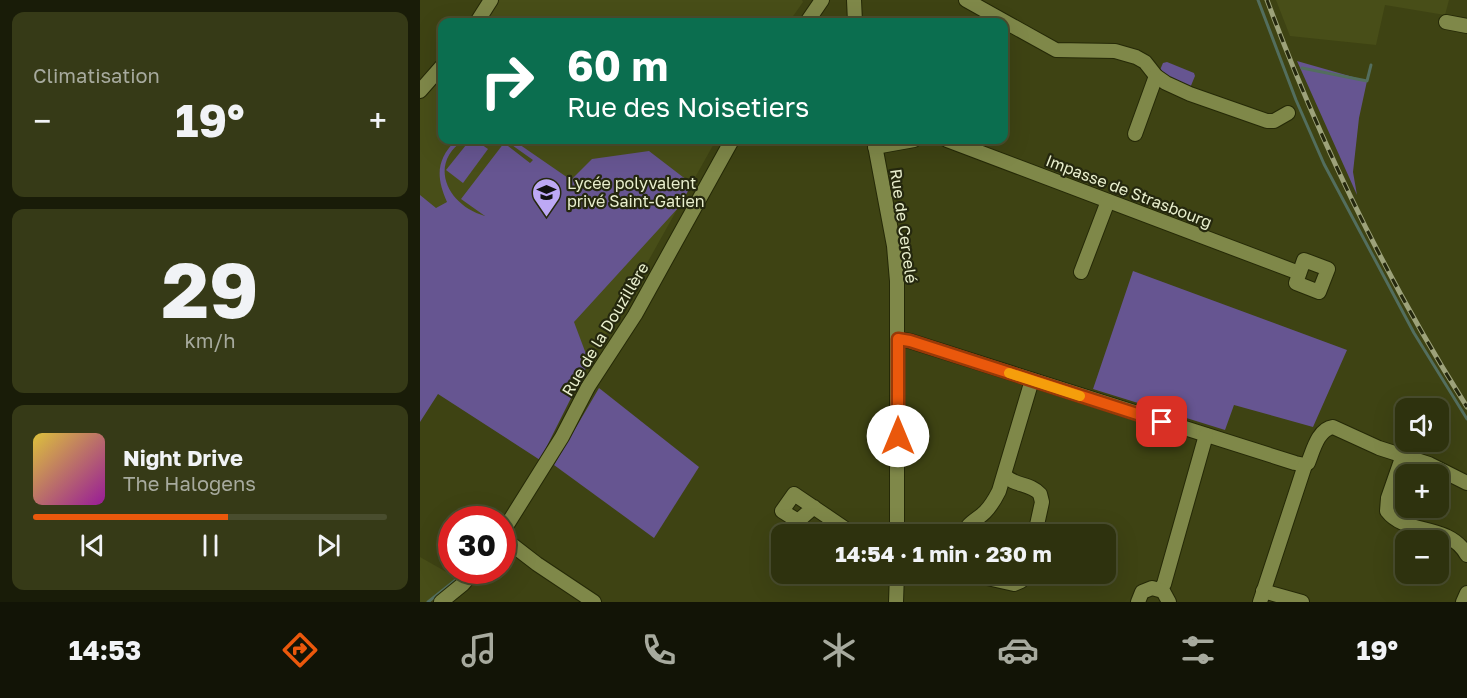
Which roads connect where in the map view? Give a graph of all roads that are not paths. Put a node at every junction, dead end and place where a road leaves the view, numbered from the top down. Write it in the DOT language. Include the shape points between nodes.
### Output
graph roads {
  1 [pos="491,0"];
  2 [pos="821,0"];
  3 [pos="854,0"];
  4 [pos="966,0"];
  5 [pos="480,18"];
  6 [pos="810,18"];
  7 [pos="855,18"];
  8 [pos="998,18"];
  9 [pos="1446,22"];
  10 [pos="1008,24"];
  11 [pos="1467,26"];
  12 [pos="438,71"];
  13 [pos="1156,76"];
  14 [pos="420,91"];
  15 [pos="1288,113"];
  16 [pos="1135,134"];
  17 [pos="730,144"];
  18 [pos="875,144"];
  19 [pos="958,144"];
  20 [pos="1108,201"];
  21 [pos="1081,272"];
  22 [pos="1299,273"];
  23 [pos="898,339"];
  24 [pos="1032,380"];
  25 [pos="1206,435"];
  26 [pos="1403,455"];
  27 [pos="1305,465"];
  28 [pos="1005,475"];
  29 [pos="1467,483"];
  30 [pos="814,507"];
  31 [pos="516,512"];
  32 [pos="839,524"];
  33 [pos="897,524"];
  34 [pos="969,524"];
  35 [pos="1037,524"];
  36 [pos="516,547"];
  37 [pos="1467,555"];
  38 [pos="463,584"];
  39 [pos="897,584"];
  40 [pos="1160,589"];
  41 [pos="1467,593"];
  42 [pos="1262,596"];
  43 [pos="441,602"];
  44 [pos="594,602"];
  45 [pos="896,602"];
  46 [pos="1138,602"];
  47 [pos="1169,602"];
  48 [pos="1302,602"];
  49 [pos="1463,602"];
  1 -- 5 [label="street"];
  2 -- 6 [label="street"];
  3 -- 7 [label="street"];
  4 -- 8 [label="street"];
  9 -- 11 [label="street"];
  10 -- 13 [label="street" via="1053,49 1126,53 1145,62"];
  12 -- 14 [label="street"];
  13 -- 15 [label="street" via="1190,94 1257,119 1274,121"];
  13 -- 16 [label="street"];
  17 -- 31 [label="street, Rue de la Douzillère" via="636,315 588,387"];
  18 -- 23 [label="street, Rue de Cercelé" via="895,258"];
  19 -- 20 [label="street, Impasse de Strasbourg"];
  20 -- 21 [label="street"];
  20 -- 22 [label="street, Impasse de Strasbourg"];
  23 -- 24 [label="street"];
  23 -- 33 [label="street, Rue de Cercelé"];
  24 -- 25 [label="street"];
  24 -- 28 [label="street"];
  25 -- 27 [label="street"];
  25 -- 40 [label="street"];
  26 -- 27 [label="street" via="1330,427 1321,434"];
  26 -- 29 [label="street"];
  26 -- 37 [label="street" via="1387,511 1401,522 1449,537"];
  27 -- 42 [label="street"];
  28 -- 34 [label="street" via="990,506"];
  28 -- 35 [label="street" via="1040,494"];
  30 -- 32 [label="street"];
  36 -- 44 [label="street"];
  38 -- 43 [label="street"];
  39 -- 45 [label="street"];
  40 -- 46 [label="street" via="1145,590"];
  40 -- 47 [label="street"];
  41 -- 49 [label="street"];
  42 -- 48 [label="street"];
}
